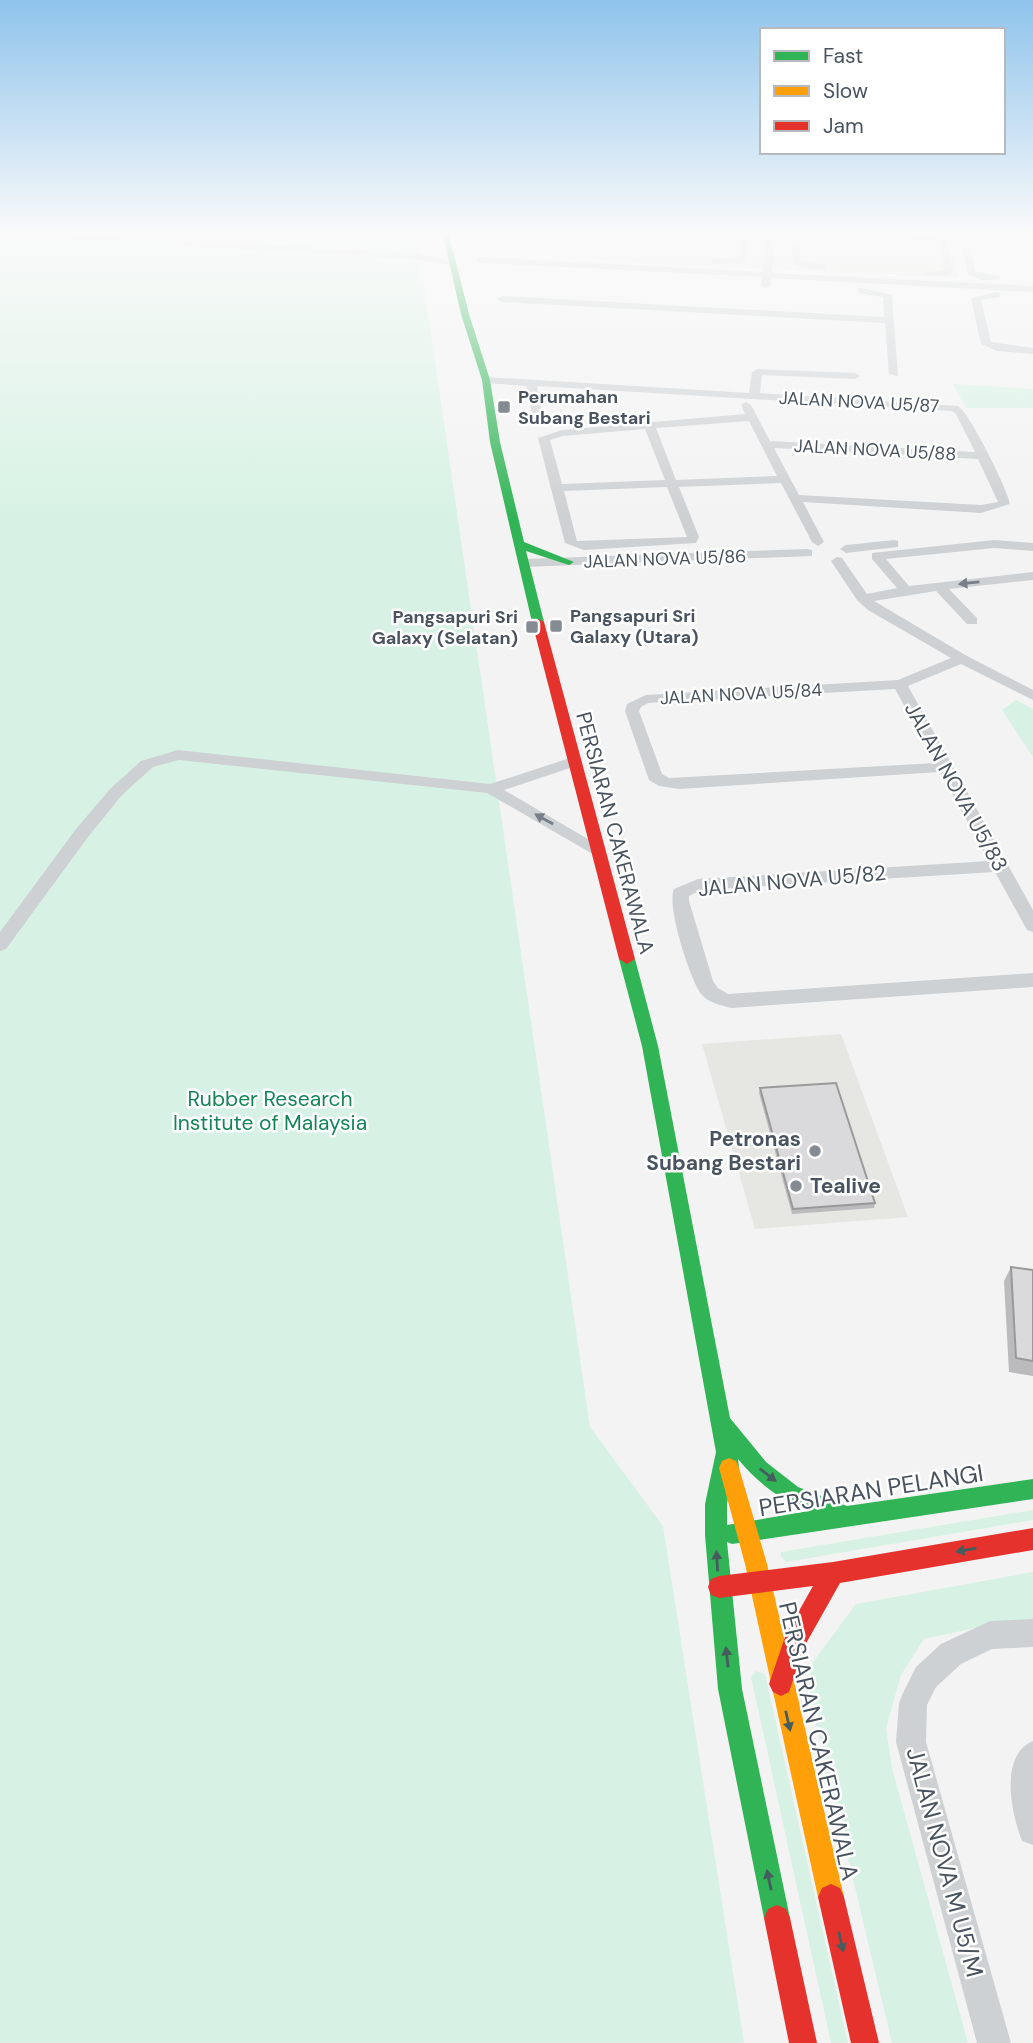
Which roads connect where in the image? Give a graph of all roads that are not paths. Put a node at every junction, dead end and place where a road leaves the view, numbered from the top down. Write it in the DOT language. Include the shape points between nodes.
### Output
graph roads {
  1 [pos="469,326"];
  2 [pos="890,326"];
  3 [pos="982,326"];
  4 [pos="1033,351"];
  5 [pos="894,374"];
  6 [pos="855,376"];
  7 [pos="486,380"];
  8 [pos="531,383"];
  9 [pos="748,396"];
  10 [pos="537,413"];
  11 [pos="752,417"];
  12 [pos="649,426"];
  13 [pos="767,444"];
  14 [pos="984,456"];
  15 [pos="785,479"];
  16 [pos="670,483"];
  17 [pos="555,488"];
  18 [pos="796,498"];
  19 [pos="1033,533"];
  20 [pos="818,542"];
  21 [pos="520,544"];
  22 [pos="1033,547"];
  23 [pos="846,549"];
  24 [pos="807,554"];
  25 [pos="837,561"];
  26 [pos="569,562"];
  27 [pos="524,563"];
  28 [pos="1033,576"];
  29 [pos="528,582"];
  30 [pos="901,585"];
  31 [pos="939,586"];
  32 [pos="860,594"];
  33 [pos="972,621"];
  34 [pos="962,659"];
  35 [pos="900,684"];
  36 [pos="1033,696"];
  37 [pos="573,762"];
  38 [pos="946,768"];
  39 [pos="491,789"];
  40 [pos="597,849"];
  41 [pos="998,866"];
  42 [pos="1033,926"];
  43 [pos="0,945"];
  44 [pos="1033,980"];
  45 [pos="722,1424"];
  46 [pos="725,1450"];
  47 [pos="1033,1489"];
  48 [pos="849,1517"];
  49 [pos="749,1531"];
  50 [pos="716,1535"];
  51 [pos="1033,1539"];
  52 [pos="833,1573"];
  53 [pos="760,1582"];
  54 [pos="719,1587"];
  55 [pos="1033,1633"];
  56 [pos="780,1686"];
  57 [pos="1033,1756"];
  58 [pos="1033,1830"];
  59 [pos="803,2043"];
  60 [pos="865,2043"];
  61 [pos="994,2043"];
  1 -- 7 [label="street, PERSIARAN CAKERAWALA"];
  2 -- 5 [label="street"];
  3 -- 4 [label="street" via="986,344"];
  6 -- 9 [label="street" via="757,372"];
  7 -- 8 [label="street, JALAN NOVA U5/87"];
  7 -- 21 [label="street, PERSIARAN CAKERAWALA" via="495,442"];
  8 -- 9 [label="street, JALAN NOVA U5/87"];
  8 -- 10 [label="street"];
  9 -- 11 [label="street"];
  9 -- 14 [label="street, JALAN NOVA U5/87" via="954,408 961,412"];
  11 -- 12 [label="street"];
  11 -- 13 [label="street"];
  12 -- 16 [label="street"];
  12 -- 17 [label="street" via="544,438"];
  13 -- 14 [label="street, JALAN NOVA U5/88"];
  13 -- 15 [label="street"];
  14 -- 18 [label="street, JALAN NOVA U5/87" via="1004,500 997,507"];
  15 -- 16 [label="street"];
  15 -- 18 [label="street"];
  16 -- 17 [label="street"];
  16 -- 17 [label="street" via="692,540 571,543"];
  18 -- 20 [label="street"];
  19 -- 23 [label="street"];
  20 -- 23 [label="street"];
  20 -- 24 [label="street" via="807,548"];
  21 -- 26 [label="street"];
  21 -- 27 [label="street, PERSIARAN CAKERAWALA"];
  22 -- 30 [label="street" via="994,544 877,556"];
  23 -- 25 [label="street" via="846,558"];
  24 -- 25 [label="street, JALAN NOVA U5/86"];
  24 -- 26 [label="street, JALAN NOVA U5/86"];
  25 -- 32 [label="street"];
  26 -- 27 [label="street, JALAN NOVA U5/86"];
  26 -- 29 [label="street"];
  27 -- 29 [label="street, PERSIARAN CAKERAWALA"];
  28 -- 31 [label="street, one-way"];
  29 -- 37 [label="street, PERSIARAN CAKERAWALA"];
  30 -- 31 [label="street"];
  30 -- 32 [label="street"];
  31 -- 33 [label="street"];
  32 -- 34 [label="street"];
  34 -- 35 [label="street, JALAN NOVA U5/84"];
  34 -- 36 [label="street"];
  35 -- 38 [label="street, JALAN NOVA U5/83"];
  35 -- 38 [label="street, JALAN NOVA U5/84" via="646,699 634,704 632,711 655,777 665,783"];
  37 -- 39 [label="street"];
  37 -- 40 [label="street, PERSIARAN CAKERAWALA"];
  38 -- 41 [label="street, JALAN NOVA U5/83"];
  40 -- 39 [label="street, one-way"];
  39 -- 43 [label="street" via="200,755 160,758 135,773 82,833"];
  40 -- 45 [label="street, PERSIARAN CAKERAWALA" via="655,1069"];
  41 -- 42 [label="street, JALAN NOVA U5/83"];
  41 -- 44 [label="street, JALAN NOVA U5/82" via="698,885 680,893 680,907 706,987 731,1001"];
  45 -- 46 [label="street, PERSIARAN CAKERAWALA"];
  45 -- 48 [label="street, one-way" via="759,1469 791,1493"];
  46 -- 49 [label="street, PERSIARAN CAKERAWALA"];
  46 -- 50 [label="street, PERSIARAN CAKERAWALA"];
  47 -- 48 [label="street, PERSIARAN PELANGI"];
  48 -- 49 [label="street, PERSIARAN PELANGI"];
  49 -- 50 [label="street, PERSIARAN PELANGI"];
  49 -- 53 [label="street, PERSIARAN CAKERAWALA"];
  54 -- 50 [label="street, PERSIARAN CAKERAWALA, one-way"];
  51 -- 52 [label="street, one-way"];
  52 -- 53 [label="street"];
  52 -- 56 [label="street" via="794,1643"];
  53 -- 54 [label="street"];
  53 -- 56 [label="street, PERSIARAN CAKERAWALA"];
  59 -- 54 [label="street, PERSIARAN CAKERAWALA, one-way" via="730,1689"];
  55 -- 61 [label="street, JALAN NOVA M U5/M" via="990,1635 951,1654 926,1677 913,1703 911,1742"];
  56 -- 60 [label="street, PERSIARAN CAKERAWALA, one-way"];
  57 -- 58 [label="street" via="1027,1763"];
}
